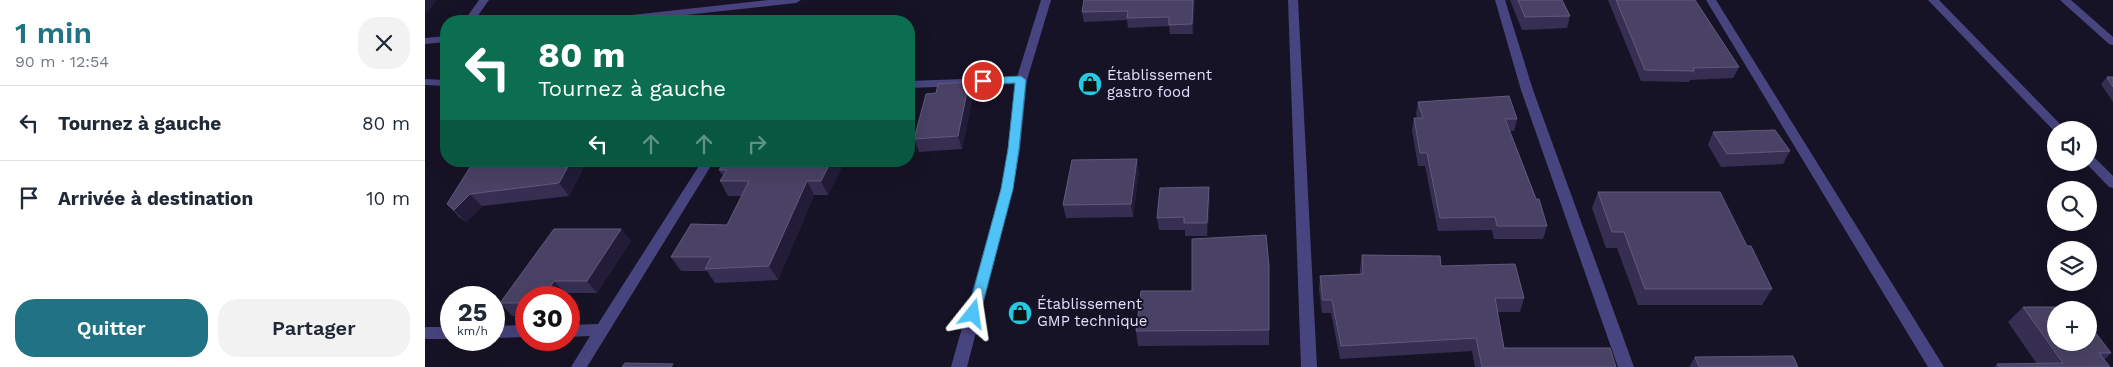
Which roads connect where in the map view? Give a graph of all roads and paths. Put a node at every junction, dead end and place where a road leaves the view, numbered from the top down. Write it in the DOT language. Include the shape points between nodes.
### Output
graph roads {
  1 [pos="484,0"];
  2 [pos="797,0"];
  3 [pos="1046,0"];
  4 [pos="1293,0"];
  5 [pos="1500,0"];
  6 [pos="1711,0"];
  7 [pos="1933,0"];
  8 [pos="2065,0"];
  9 [pos="473,15"];
  10 [pos="659,15"];
  11 [pos="440,40"];
  12 [pos="425,41"];
  13 [pos="2113,42"];
  14 [pos="1021,80"];
  15 [pos="425,82"];
  16 [pos="440,83"];
  17 [pos="915,84"];
  18 [pos="2051,121"];
  19 [pos="704,167"];
  20 [pos="2097,167"];
  21 [pos="2113,184"];
  22 [pos="601,330"];
  23 [pos="580,331"];
  24 [pos="425,333"];
  25 [pos="440,333"];
  26 [pos="579,367"];
  27 [pos="959,367"];
  28 [pos="1309,367"];
  29 [pos="1626,367"];
  30 [pos="1937,367"];
  1 -- 9 [label="street"];
  2 -- 10 [label="street"];
  3 -- 14 [label="street"];
  4 -- 28 [label="street"];
  5 -- 29 [label="street" via="1527,90"];
  6 -- 30 [label="street"];
  7 -- 18 [label="street"];
  8 -- 13 [label="street"];
  11 -- 12 [label="street"];
  14 -- 17 [label="street"];
  14 -- 27 [label="street" via="1007,189"];
  15 -- 16 [label="street"];
  19 -- 22 [label="street"];
  20 -- 21 [label="street"];
  22 -- 23 [label="street"];
  22 -- 26 [label="street"];
  24 -- 25 [label="street"];
}
